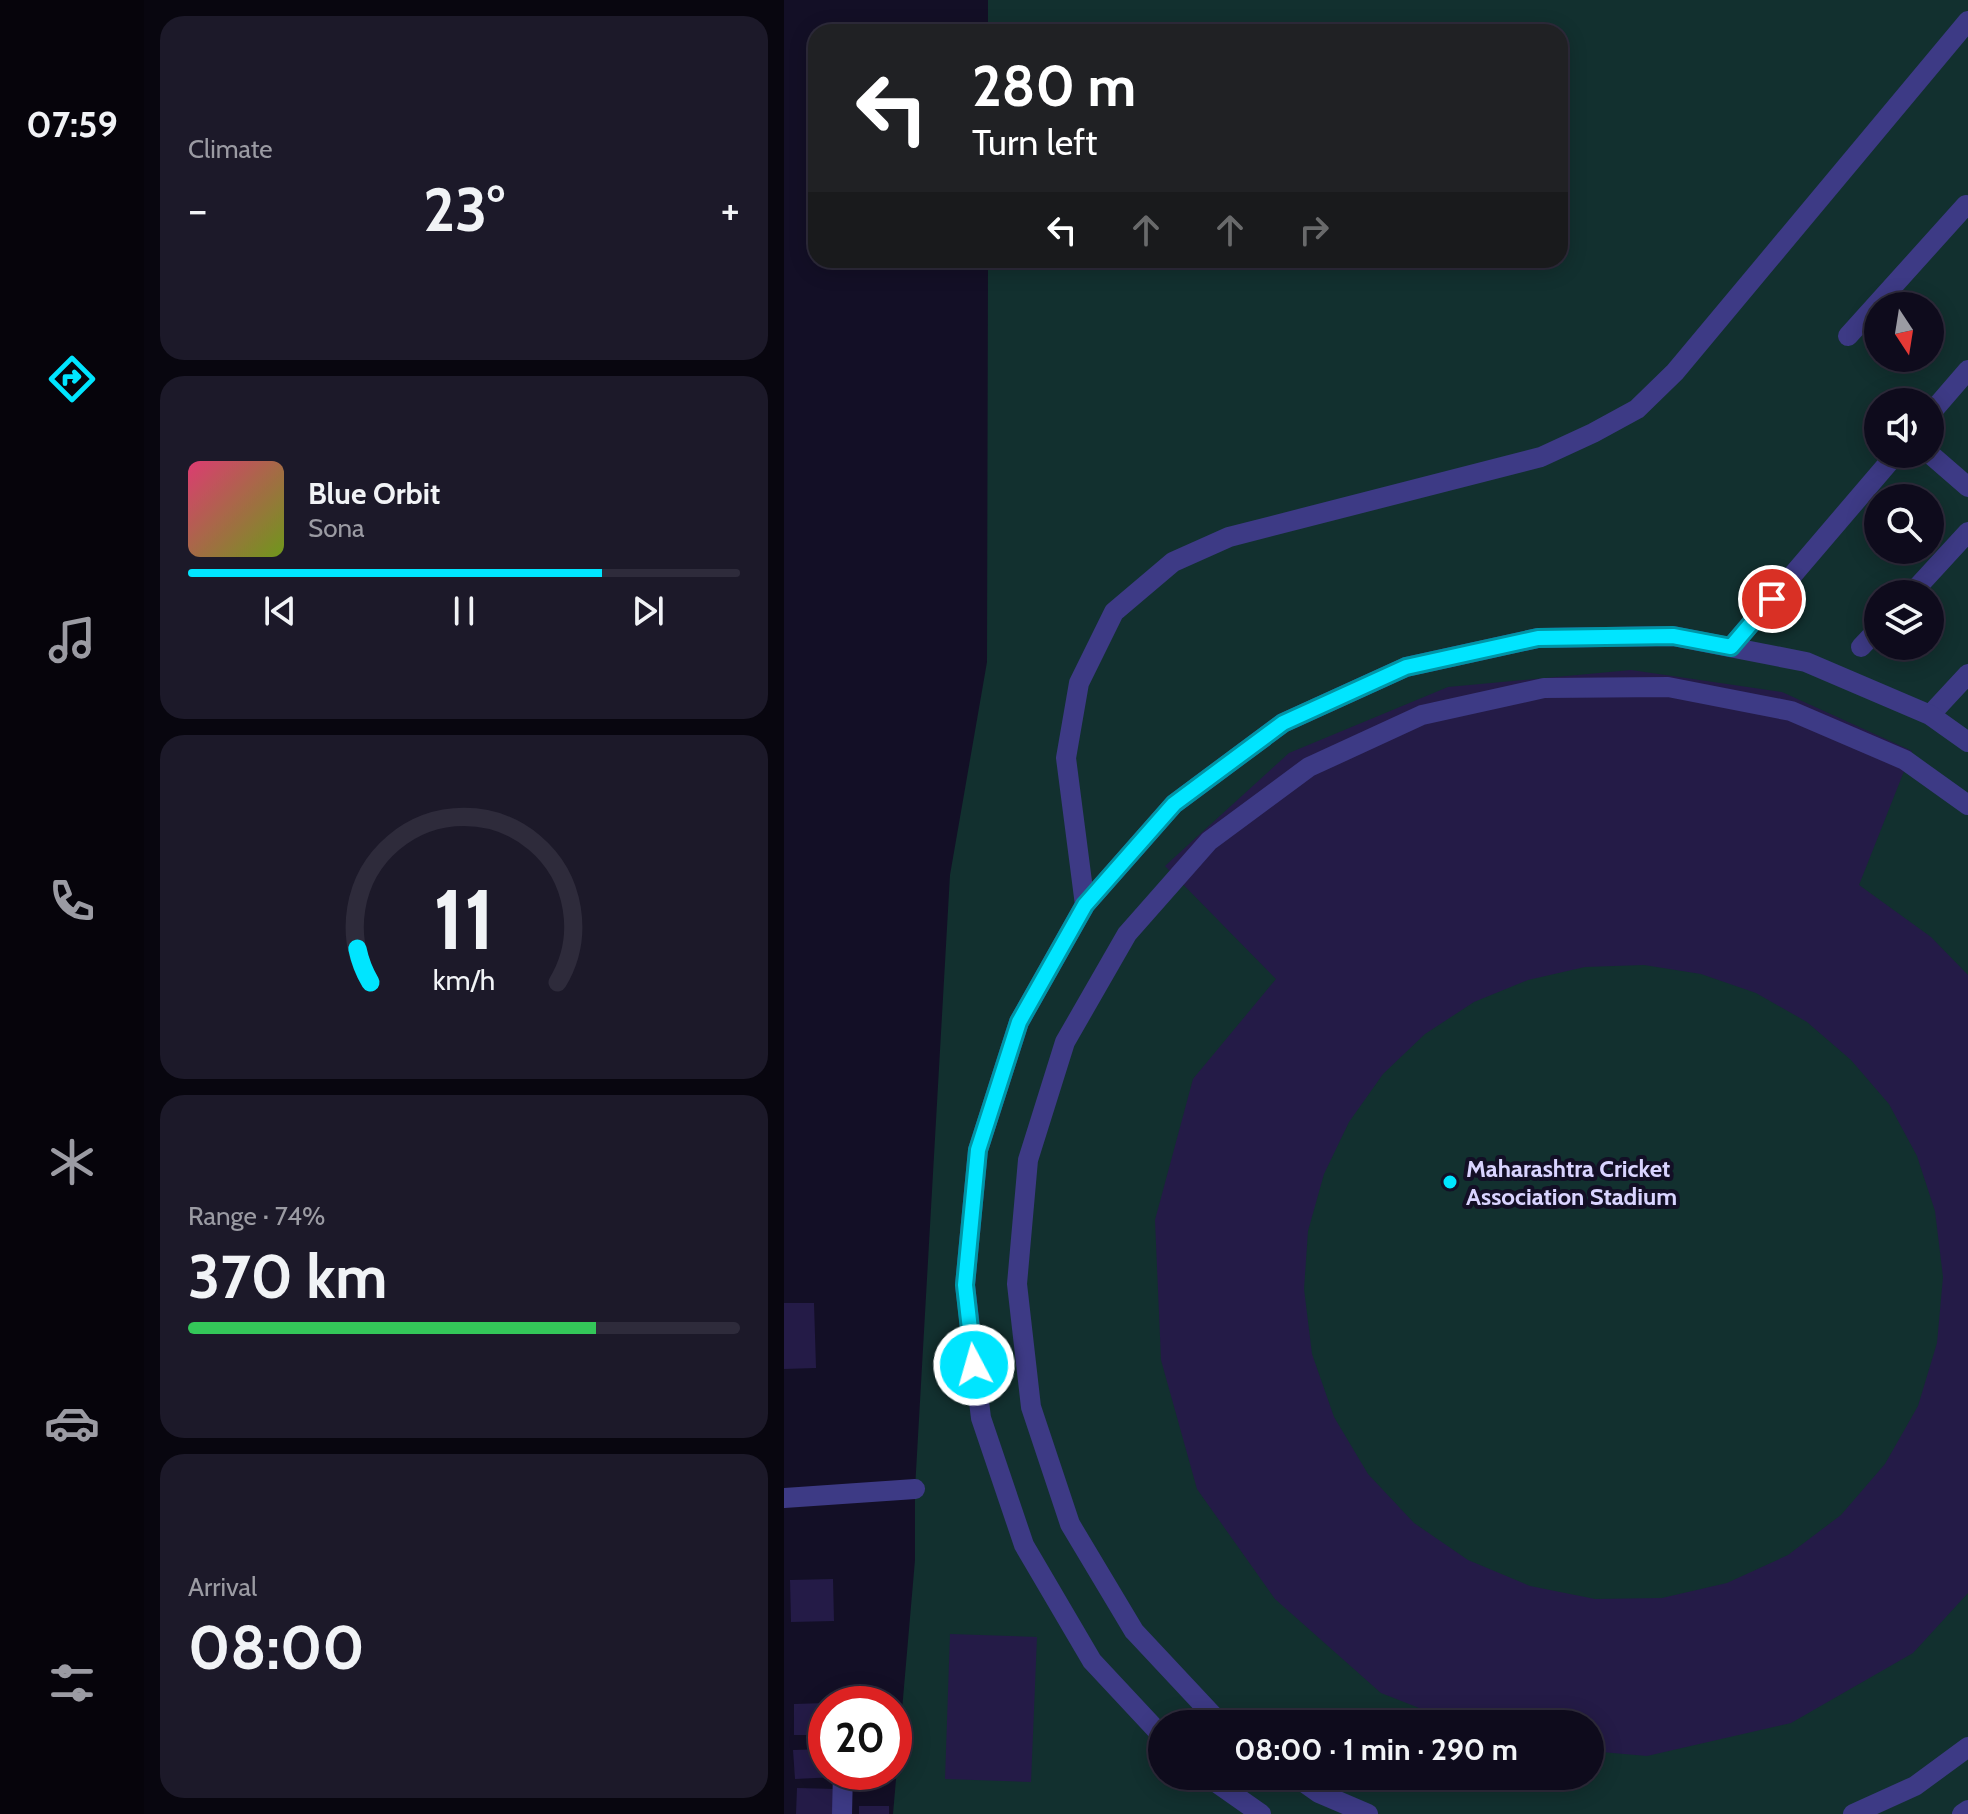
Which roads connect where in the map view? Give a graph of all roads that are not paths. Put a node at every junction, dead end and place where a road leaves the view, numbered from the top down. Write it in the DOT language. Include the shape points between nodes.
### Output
graph roads {
  1 [pos="1968,21"];
  2 [pos="1967,205"];
  3 [pos="1848,336"];
  4 [pos="1968,370"];
  5 [pos="1944,398"];
  6 [pos="1944,466"];
  7 [pos="1884,468"];
  8 [pos="1968,487"];
  9 [pos="1968,532"];
  10 [pos="1924,580"];
  11 [pos="1864,644"];
  12 [pos="1731,647"];
  13 [pos="1861,647"];
  14 [pos="1968,674"];
  15 [pos="1930,715"];
  16 [pos="1968,742"];
  17 [pos="1968,805"];
  18 [pos="1085,905"];
  19 [pos="915,1489"];
  20 [pos="784,1498"];
  21 [pos="1208,1710"];
  22 [pos="1148,1721"];
  23 [pos="1968,1747"];
  24 [pos="843,1790"];
  25 [pos="1227,1790"];
  26 [pos="1315,1790"];
  27 [pos="1968,1810"];
  28 [pos="842,1814"];
  29 [pos="1261,1814"];
  30 [pos="1368,1814"];
  31 [pos="1853,1814"];
  32 [pos="1962,1814"];
  1 -- 18 [label="street" via="1675,372 1637,409 1541,457 1229,537 1173,562 1114,612 1079,683 1066,758"];
  2 -- 3 [label="street"];
  4 -- 5 [label="street"];
  6 -- 8 [label="street"];
  7 -- 12 [label="street"];
  9 -- 10 [label="street"];
  11 -- 13 [label="street"];
  12 -- 15 [label="street" via="1806,662"];
  12 -- 18 [label="street" via="1673,636 1538,638 1406,667 1283,723 1174,804"];
  14 -- 15 [label="street"];
  15 -- 16 [label="street"];
  17 -- 21 [label="street" via="1905,760 1791,711 1668,687 1544,688 1422,715 1309,767 1209,841 1127,934 1065,1042 1028,1160 1017,1284 1031,1407 1070,1524 1134,1631"];
  18 -- 22 [label="street" via="1019,1022 978,1150 965,1285 981,1418 1024,1545 1092,1661"];
  19 -- 20 [label="street"];
  23 -- 31 [label="street" via="1915,1786"];
  24 -- 28 [label="street"];
  25 -- 29 [label="street"];
  26 -- 30 [label="street"];
  27 -- 32 [label="street"];
}
